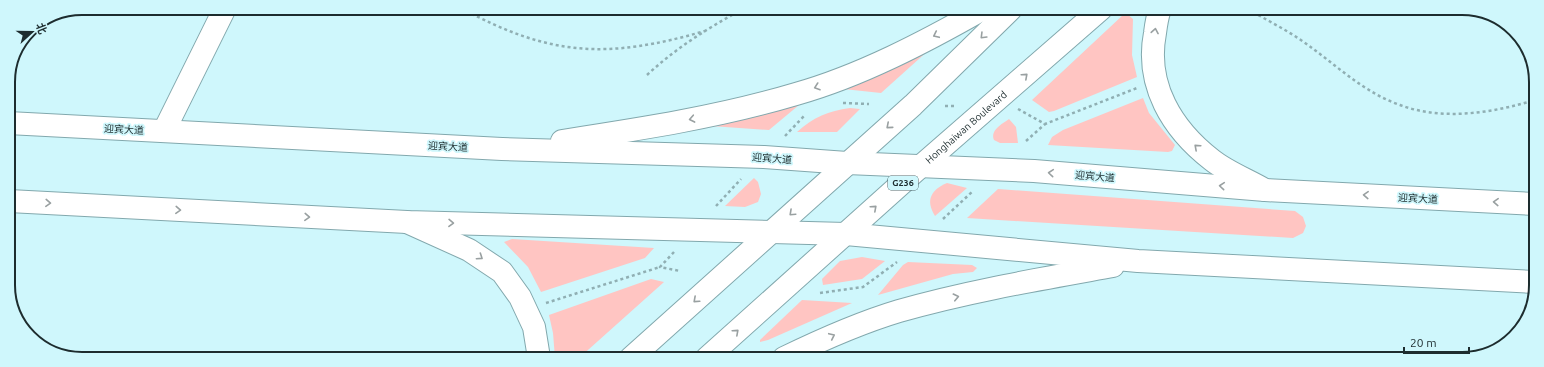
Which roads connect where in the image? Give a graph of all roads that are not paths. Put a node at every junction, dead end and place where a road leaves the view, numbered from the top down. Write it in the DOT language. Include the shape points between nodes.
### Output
graph roads {
  1 [pos="222,15"];
  2 [pos="972,15"];
  3 [pos="1005,15"];
  4 [pos="1094,15"];
  5 [pos="1159,15"];
  6 [pos="15,123"];
  7 [pos="164,131"];
  8 [pos="502,149"];
  9 [pos="846,163"];
  10 [pos="921,166"];
  11 [pos="1266,190"];
  12 [pos="15,201"];
  13 [pos="1529,204"];
  14 [pos="407,222"];
  15 [pos="771,232"];
  16 [pos="846,234"];
  17 [pos="1138,261"];
  18 [pos="1529,282"];
  19 [pos="538,352"];
  20 [pos="638,352"];
  21 [pos="714,352"];
  22 [pos="797,352"];
  1 -- 7 [label="main road"];
  2 -- 8 [label="main road, one-way" via="885,59 827,84 796,94 642,129"];
  3 -- 9 [label="main road, one-way" via="913,105"];
  10 -- 4 [label="main road, Honghaiwan Boulevard / G236, one-way"];
  11 -- 5 [label="main road, one-way" via="1213,161 1183,135 1169,115 1159,94 1153,72 1152,48"];
  6 -- 7 [label="main road, 迎宾大道"];
  7 -- 8 [label="main road, 迎宾大道"];
  8 -- 9 [label="main road, 迎宾大道" via="764,157"];
  9 -- 10 [label="main road, 迎宾大道"];
  9 -- 15 [label="main road, one-way"];
  11 -- 10 [label="main road, 迎宾大道, one-way" via="1034,171"];
  16 -- 10 [label="main road, Honghaiwan Boulevard / G236, one-way"];
  13 -- 11 [label="main road, 迎宾大道, one-way"];
  12 -- 14 [label="main road, one-way"];
  14 -- 15 [label="main road, one-way"];
  14 -- 19 [label="main road, one-way" via="469,250 502,272 520,297 532,321"];
  15 -- 16 [label="main road"];
  15 -- 20 [label="main road, one-way"];
  16 -- 17 [label="main road"];
  21 -- 16 [label="main road, Honghaiwan Boulevard / G236, one-way"];
  17 -- 18 [label="main road"];
  22 -- 17 [label="main road, one-way" via="842,331 932,302"];
}
